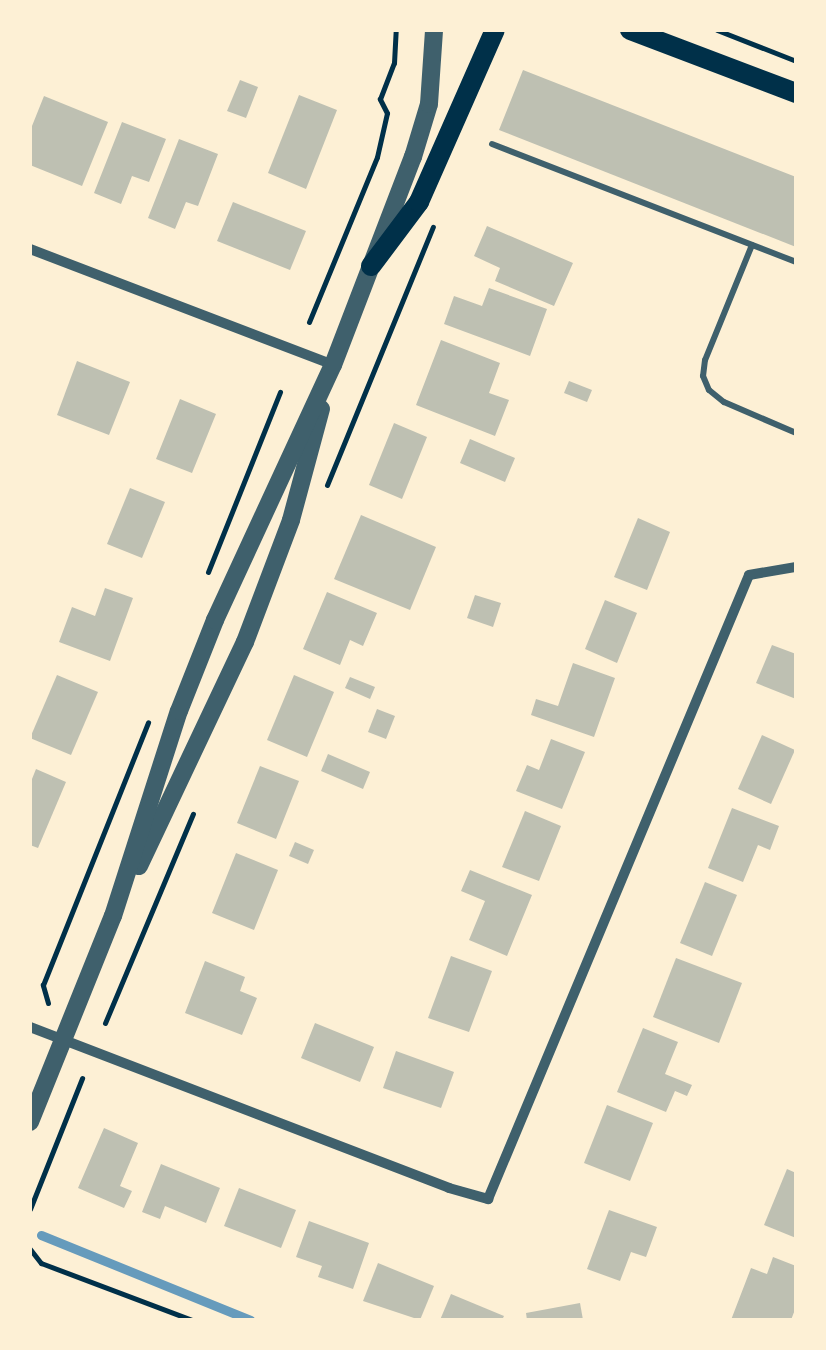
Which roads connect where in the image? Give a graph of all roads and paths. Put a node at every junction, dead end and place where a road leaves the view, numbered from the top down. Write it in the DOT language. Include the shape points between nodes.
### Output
graph roads {
  1 [pos="396,30"];
  2 [pos="434,30"];
  3 [pos="494,30"];
  4 [pos="630,30"];
  5 [pos="716,30"];
  6 [pos="796,61"];
  7 [pos="796,93"];
  8 [pos="492,144"];
  9 [pos="752,244"];
  10 [pos="30,249"];
  11 [pos="796,262"];
  12 [pos="372,266"];
  13 [pos="309,322"];
  14 [pos="333,365"];
  15 [pos="796,433"];
  16 [pos="796,567"];
  17 [pos="113,916"];
  18 [pos="30,1027"];
  19 [pos="64,1040"];
  20 [pos="82,1078"];
  21 [pos="30,1122"];
  22 [pos="30,1209"];
  23 [pos="30,1249"];
  24 [pos="192,1320"];
  1 -- 13 [label="path" via="394,63 380,98 387,114 376,157"];
  2 -- 12 [label="street" via="429,104"];
  3 -- 12 [label="main road" via="419,202"];
  4 -- 7 [label="main road"];
  5 -- 6 [label="path"];
  8 -- 9 [label="lane"];
  9 -- 11 [label="lane"];
  9 -- 15 [label="lane" via="703,376 724,402"];
  10 -- 14 [label="street"];
  12 -- 14 [label="street"];
  14 -- 17 [label="street" via="215,620"];
  14 -- 17 [label="street" via="291,520 244,642"];
  16 -- 19 [label="street" via="749,575 488,1198"];
  17 -- 19 [label="street"];
  18 -- 19 [label="street"];
  19 -- 21 [label="street"];
  20 -- 22 [label="path"];
  23 -- 24 [label="path" via="41,1262"];
}
